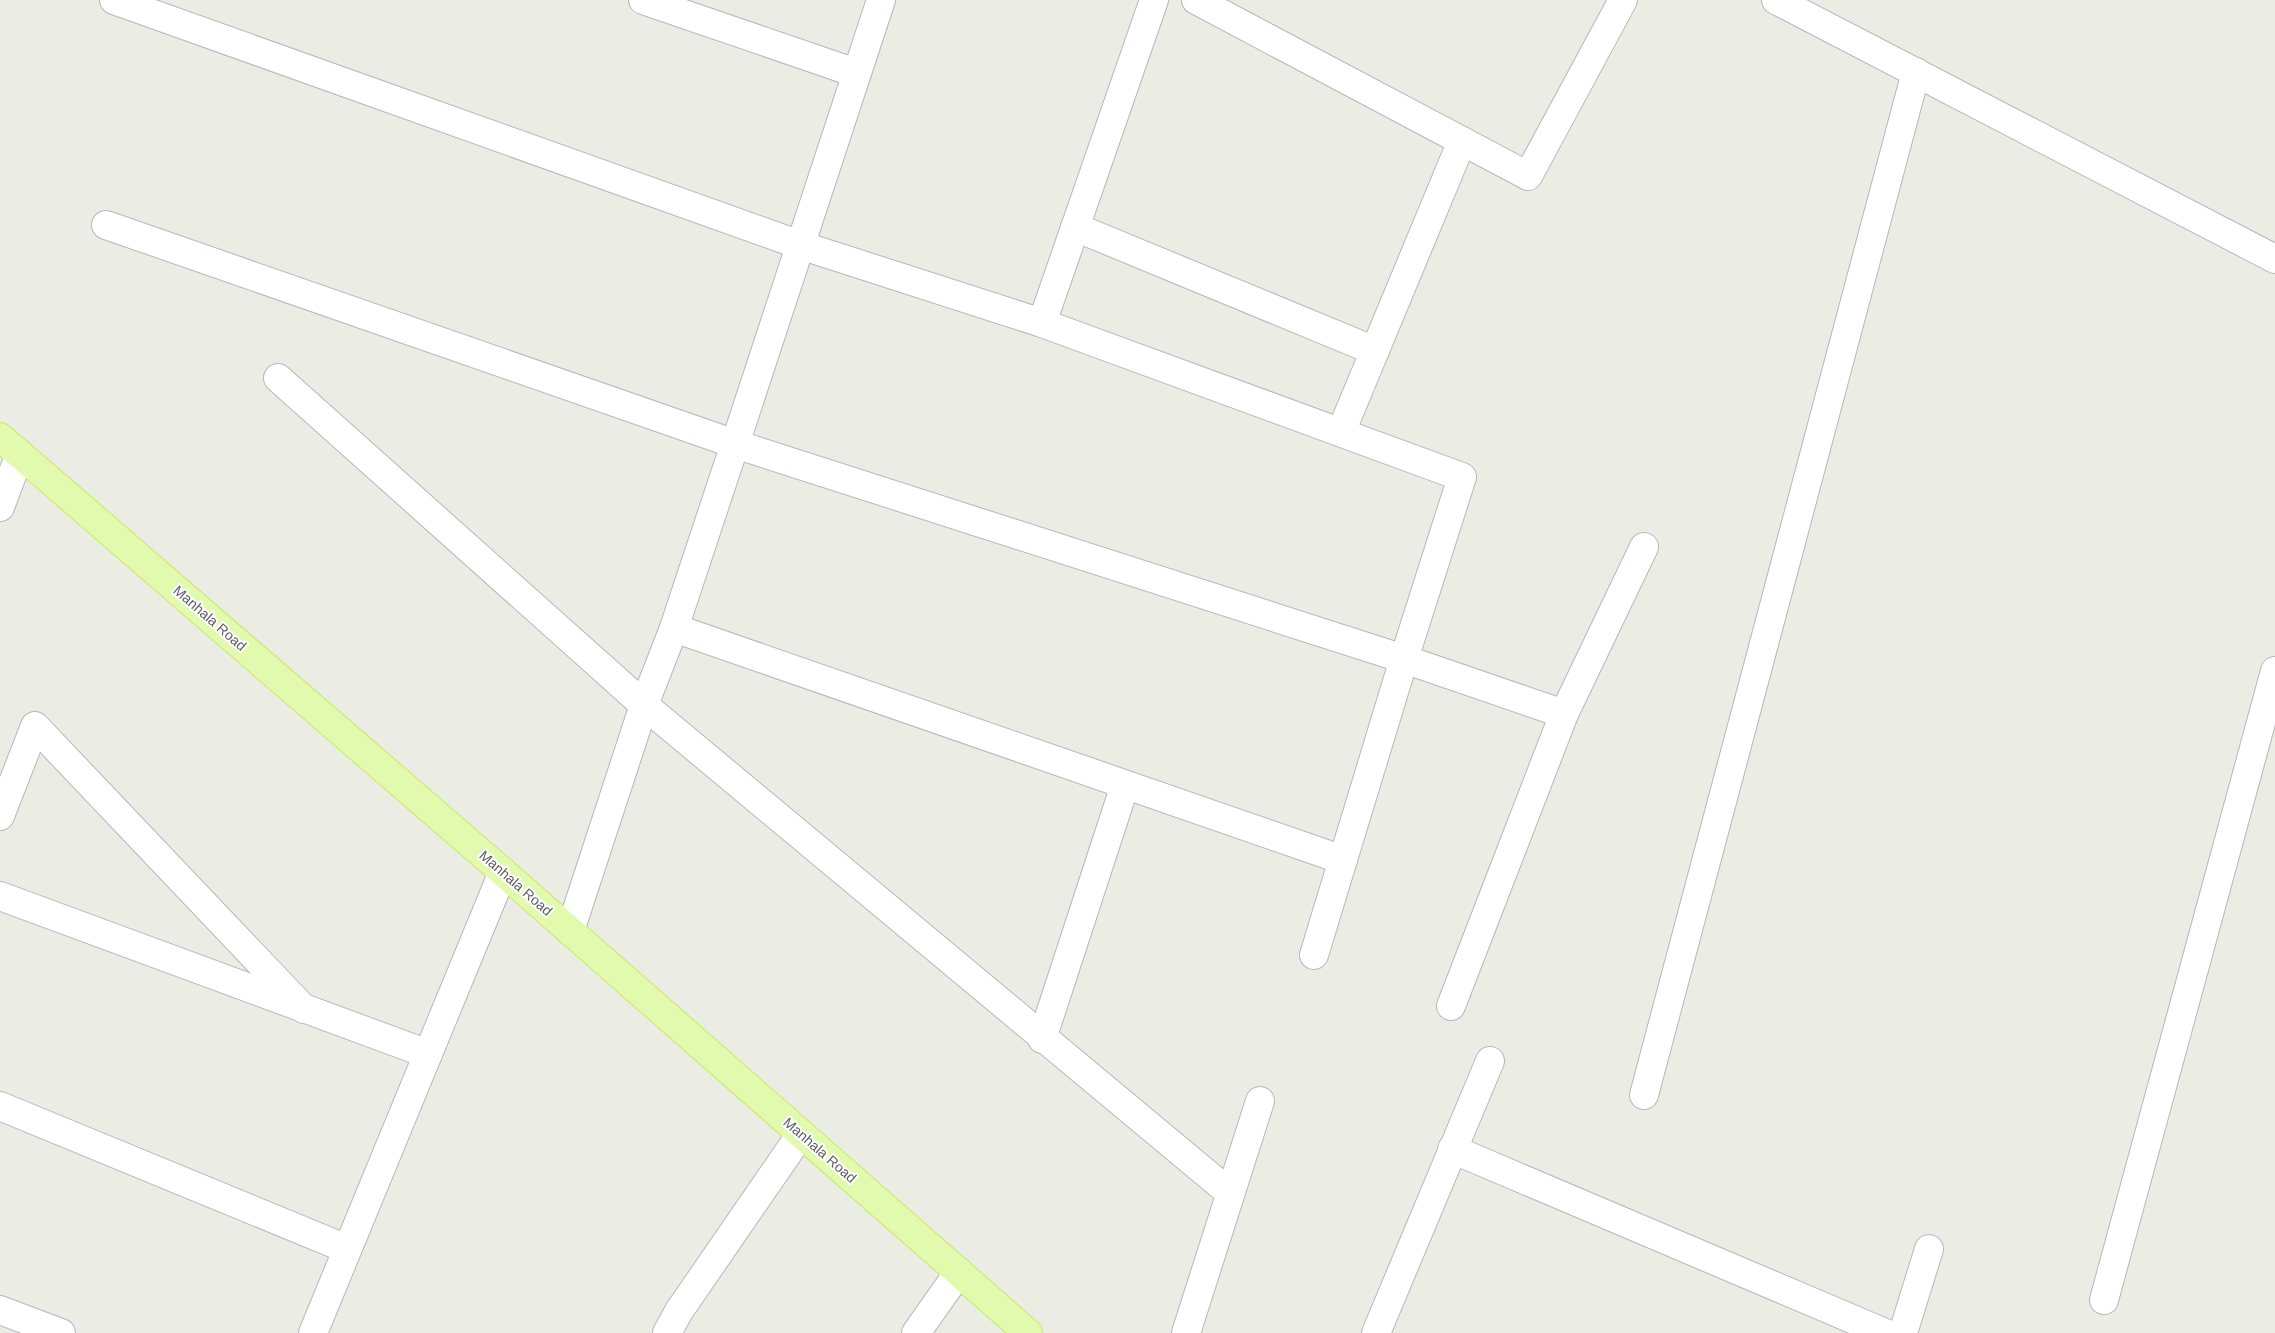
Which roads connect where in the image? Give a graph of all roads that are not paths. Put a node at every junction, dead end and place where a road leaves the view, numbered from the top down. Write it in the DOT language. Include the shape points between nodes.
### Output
graph roads {
  1 [pos="114,0"];
  2 [pos="643,0"];
  3 [pos="880,0"];
  4 [pos="1154,0"];
  5 [pos="1196,0"];
  6 [pos="1623,0"];
  7 [pos="1776,0"];
  8 [pos="1916,72"];
  9 [pos="856,73"];
  10 [pos="1462,141"];
  11 [pos="106,225"];
  12 [pos="1075,227"];
  13 [pos="800,245"];
  14 [pos="2275,259"];
  15 [pos="1042,323"];
  16 [pos="1375,351"];
  17 [pos="278,378"];
  18 [pos="1341,432"];
  19 [pos="735,444"];
  20 [pos="10,445"];
  21 [pos="0,506"];
  22 [pos="1644,547"];
  23 [pos="674,628"];
  24 [pos="1404,659"];
  25 [pos="2275,671"];
  26 [pos="644,706"];
  27 [pos="1564,714"];
  28 [pos="1125,786"];
  29 [pos="0,816"];
  30 [pos="1343,860"];
  31 [pos="503,872"];
  32 [pos="0,896"];
  33 [pos="570,931"];
  34 [pos="1314,955"];
  35 [pos="1452,1006"];
  36 [pos="304,1009"];
  37 [pos="1042,1039"];
  38 [pos="428,1054"];
  39 [pos="1490,1061"];
  40 [pos="1644,1094"];
  41 [pos="1260,1101"];
  42 [pos="0,1106"];
  43 [pos="801,1134"];
  44 [pos="1452,1150"];
  45 [pos="1230,1193"];
  46 [pos="347,1249"];
  47 [pos="1929,1249"];
  48 [pos="958,1272"];
  49 [pos="2104,1300"];
  50 [pos="0,1310"];
  51 [pos="61,1333"];
  52 [pos="312,1333"];
  53 [pos="667,1333"];
  54 [pos="916,1333"];
  55 [pos="1028,1333"];
  56 [pos="1186,1333"];
  57 [pos="1376,1333"];
  58 [pos="1885,1333"];
  59 [pos="1903,1333"];
  1 -- 13 [label="street"];
  2 -- 9 [label="street"];
  3 -- 9 [label="street"];
  4 -- 12 [label="street"];
  5 -- 10 [label="street"];
  6 -- 10 [label="street" via="1528,176"];
  7 -- 8 [label="street"];
  8 -- 14 [label="street"];
  8 -- 40 [label="street"];
  9 -- 13 [label="street"];
  10 -- 16 [label="street"];
  11 -- 19 [label="street"];
  12 -- 15 [label="street"];
  12 -- 16 [label="street"];
  13 -- 15 [label="street"];
  13 -- 19 [label="street"];
  15 -- 18 [label="street"];
  16 -- 18 [label="street"];
  17 -- 26 [label="street"];
  18 -- 24 [label="street" via="1462,477"];
  19 -- 23 [label="street"];
  19 -- 24 [label="street"];
  20 -- 21 [label="street"];
  20 -- 31 [label="main road, Manhala Road"];
  22 -- 27 [label="street"];
  23 -- 26 [label="street"];
  23 -- 28 [label="street"];
  24 -- 27 [label="street"];
  24 -- 30 [label="street"];
  25 -- 49 [label="street"];
  26 -- 33 [label="street"];
  26 -- 37 [label="street"];
  27 -- 35 [label="street"];
  28 -- 30 [label="street"];
  28 -- 37 [label="street"];
  29 -- 36 [label="street" via="36,726"];
  30 -- 34 [label="street"];
  31 -- 33 [label="main road, Manhala Road"];
  31 -- 38 [label="street"];
  32 -- 36 [label="street"];
  33 -- 43 [label="main road, Manhala Road"];
  36 -- 38 [label="street"];
  37 -- 45 [label="street"];
  38 -- 46 [label="street"];
  39 -- 44 [label="street"];
  41 -- 45 [label="street"];
  42 -- 46 [label="street"];
  43 -- 48 [label="main road, Manhala Road"];
  43 -- 53 [label="street"];
  44 -- 57 [label="street"];
  44 -- 58 [label="street"];
  45 -- 56 [label="street"];
  46 -- 52 [label="street"];
  47 -- 59 [label="street"];
  48 -- 54 [label="street"];
  48 -- 55 [label="main road, Manhala Road"];
  50 -- 51 [label="street"];
}
